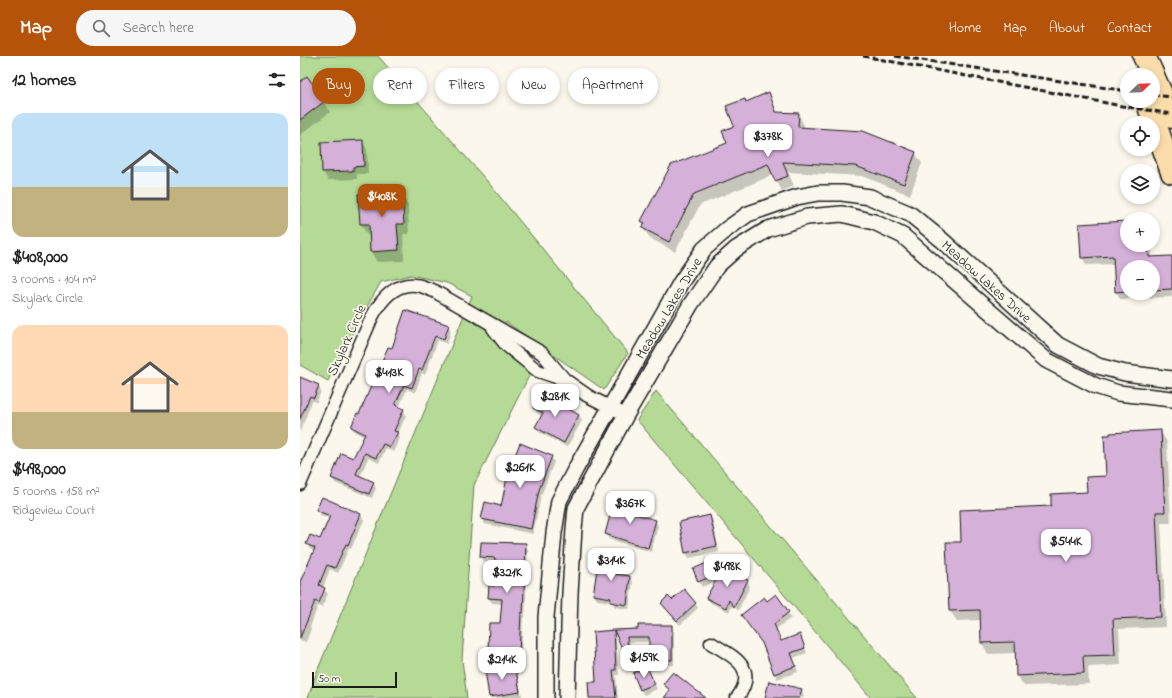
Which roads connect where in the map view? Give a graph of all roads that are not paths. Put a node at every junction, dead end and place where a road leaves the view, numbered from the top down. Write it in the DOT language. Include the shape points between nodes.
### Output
graph roads {
  1 [pos="1129,56"];
  2 [pos="1144,56"];
  3 [pos="1134,68"];
  4 [pos="1150,68"];
  5 [pos="1160,90"];
  6 [pos="1149,108"];
  7 [pos="1172,117"];
  8 [pos="1172,172"];
  9 [pos="490,324"];
  10 [pos="1172,379"];
  11 [pos="565,380"];
  12 [pos="1172,399"];
  13 [pos="610,407"];
  14 [pos="626,415"];
  15 [pos="301,480"];
  16 [pos="711,644"];
  17 [pos="546,698"];
  18 [pos="567,698"];
  19 [pos="737,698"];
  1 -- 3 [label="highway"];
  2 -- 4 [label="highway"];
  5 -- 7 [label="highway"];
  6 -- 8 [label="highway"];
  9 -- 11 [label="street, Skylark Circle" via="542,353"];
  9 -- 11 [label="street, Skylark Circle" via="506,345 538,371"];
  9 -- 15 [label="street, Skylark Circle" via="434,291 417,285 406,285 385,296 372,317"];
  10 -- 13 [label="street, Meadow Lakes Drive" via="1125,373 1098,366 1058,345 910,214 870,197 818,193 797,197 748,214 704,249 681,282"];
  11 -- 13 [label="street, Skylark Circle"];
  12 -- 14 [label="street, Meadow Lakes Drive" via="1118,393 1076,377 1046,360 903,236 874,222 842,214 807,217 768,229 736,249 717,266 691,304"];
  13 -- 14 [label="street, Skylark Circle"];
  13 -- 17 [label="street, Meadow Lakes Drive" via="559,501 546,617"];
  14 -- 18 [label="street, Meadow Lakes Drive" via="576,508"];
  16 -- 19 [label="street" via="737,659 745,669 746,677"];
}
